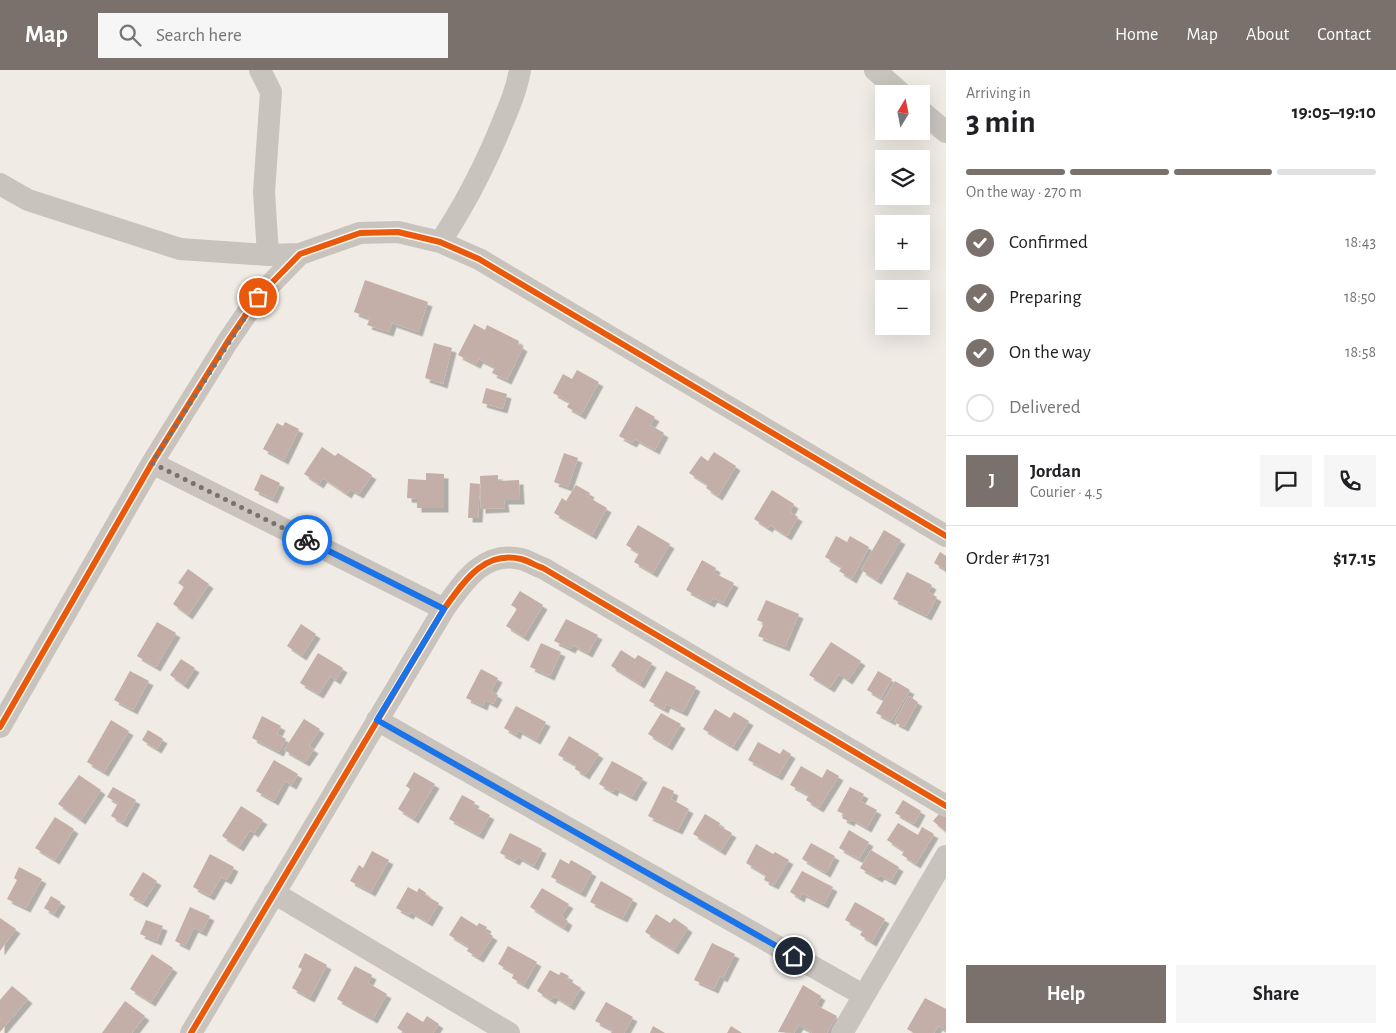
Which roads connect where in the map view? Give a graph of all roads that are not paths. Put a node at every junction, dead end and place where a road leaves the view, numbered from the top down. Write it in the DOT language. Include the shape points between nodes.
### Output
graph roads {
  1 [pos="260,70"];
  2 [pos="520,70"];
  3 [pos="875,70"];
  4 [pos="892,85"];
  5 [pos="930,119"];
  6 [pos="946,132"];
  7 [pos="0,184"];
  8 [pos="440,242"];
  9 [pos="300,254"];
  10 [pos="268,255"];
  11 [pos="152,463"];
  12 [pos="946,536"];
  13 [pos="444,609"];
  14 [pos="377,720"];
  15 [pos="0,727"];
  16 [pos="946,806"];
  17 [pos="946,856"];
  18 [pos="274,893"];
  19 [pos="863,996"];
  20 [pos="191,1033"];
  21 [pos="509,1033"];
  22 [pos="842,1033"];
  1 -- 10 [label="street" via="271,92 264,192"];
  2 -- 8 [label="street" via="518,84 486,162"];
  3 -- 4 [label="street"];
  5 -- 6 [label="street"];
  7 -- 10 [label="street" via="28,200 180,249"];
  8 -- 9 [label="street" via="398,232 360,233"];
  8 -- 12 [label="street" via="479,259"];
  9 -- 10 [label="street"];
  9 -- 11 [label="street" via="258,297"];
  11 -- 13 [label="street"];
  11 -- 15 [label="street"];
  13 -- 14 [label="street"];
  13 -- 16 [label="street" via="466,579 482,564 500,558 521,559 543,568"];
  14 -- 18 [label="street"];
  14 -- 19 [label="street"];
  17 -- 19 [label="street"];
  18 -- 20 [label="street"];
  18 -- 21 [label="street"];
  19 -- 22 [label="street"];
}
